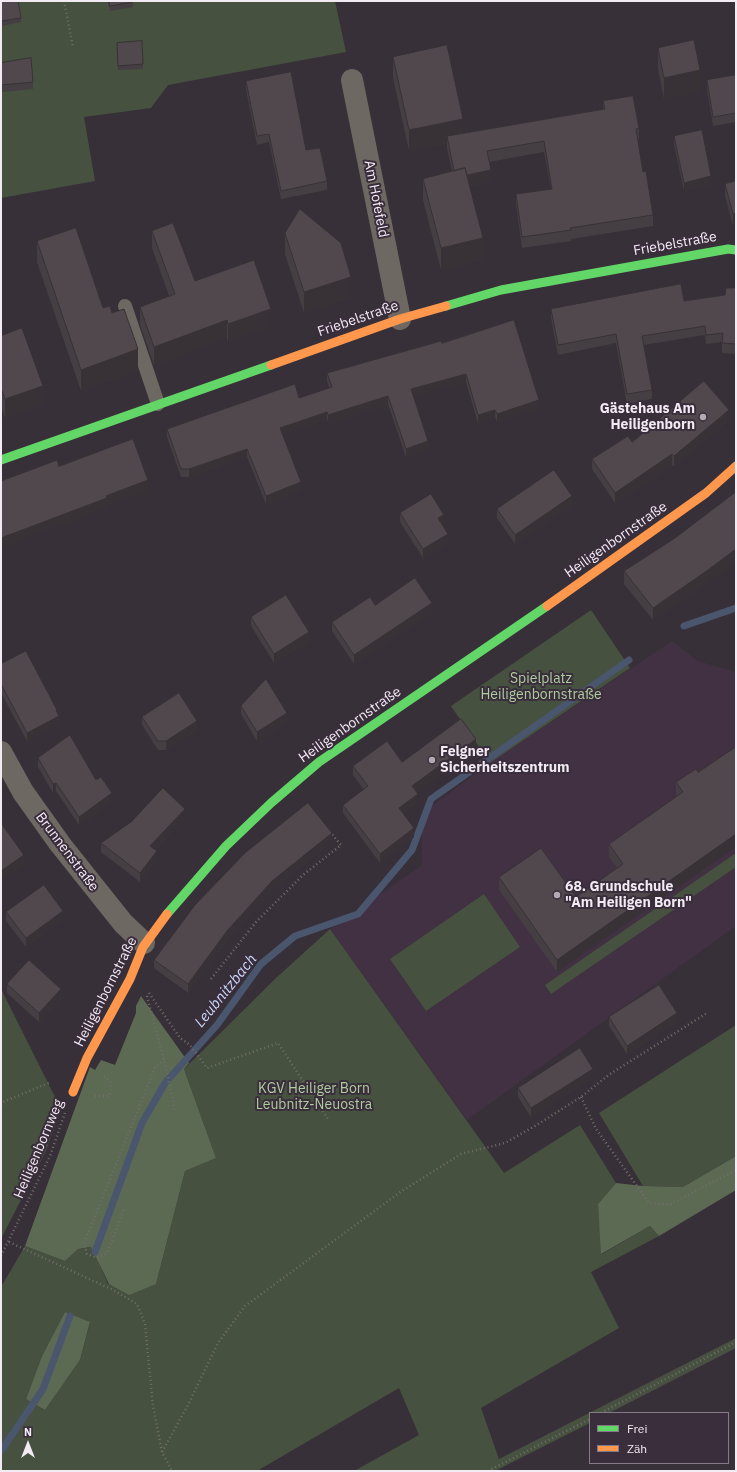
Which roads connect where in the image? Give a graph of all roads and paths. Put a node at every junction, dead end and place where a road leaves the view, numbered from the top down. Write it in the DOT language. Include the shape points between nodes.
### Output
graph roads {
  1 [pos="64,1"];
  2 [pos="73,47"];
  3 [pos="352,80"];
  4 [pos="736,250"];
  5 [pos="125,306"];
  6 [pos="400,319"];
  7 [pos="158,404"];
  8 [pos="1,460"];
  9 [pos="736,466"];
  10 [pos="1,752"];
  11 [pos="326,827"];
  12 [pos="144,944"];
  13 [pos="211,979"];
  14 [pos="144,986"];
  15 [pos="146,994"];
  16 [pos="707,1013"];
  17 [pos="164,1060"];
  18 [pos="55,1080"];
  19 [pos="73,1092"];
  20 [pos="581,1097"];
  21 [pos="1,1105"];
  22 [pos="175,1111"];
  23 [pos="328,1119"];
  24 [pos="736,1170"];
  25 [pos="124,1210"];
  26 [pos="9,1242"];
  27 [pos="1,1256"];
  28 [pos="736,1342"];
  29 [pos="603,1412"];
  30 [pos="589,1419"];
  31 [pos="162,1452"];
  32 [pos="172,1471"];
  33 [pos="488,1471"];
  1 -- 2 [label="path"];
  3 -- 6 [label="street, Am Hofefeld"];
  4 -- 6 [label="street, Friebelstraße" via="728,249 501,290"];
  5 -- 7 [label="lane"];
  6 -- 7 [label="street, Friebelstraße"];
  7 -- 8 [label="street, Friebelstraße"];
  9 -- 12 [label="street, Heiligenbornstraße" via="706,493 590,577 319,762 246,825 194,880"];
  10 -- 12 [label="street, Brunnenstraße" via="23,792 60,844 123,923"];
  11 -- 13 [label="path" via="341,845 303,875 256,922"];
  12 -- 19 [label="street, Heiligenbornstraße" via="128,985 83,1065"];
  14 -- 23 [label="path" via="180,1038 190,1045 207,1068 278,1043"];
  15 -- 17 [label="path"];
  16 -- 20 [label="path" via="610,1074"];
  17 -- 22 [label="path"];
  17 -- 25 [label="path" via="155,1068 84,1243 87,1254 97,1258 107,1253"];
  18 -- 21 [label="path"];
  19 -- 26 [label="path, Heiligenbornweg" via="50,1156"];
  20 -- 24 [label="path" via="596,1130 649,1203 669,1205"];
  20 -- 31 [label="path" via="505,1143 461,1154 400,1193 245,1306 218,1343 188,1406"];
  26 -- 27 [label="path, Heiligenbornweg"];
  26 -- 31 [label="path" via="113,1290 137,1304 145,1324 153,1406"];
  28 -- 29 [label="path"];
  30 -- 33 [label="path"];
  31 -- 32 [label="path"];
}
